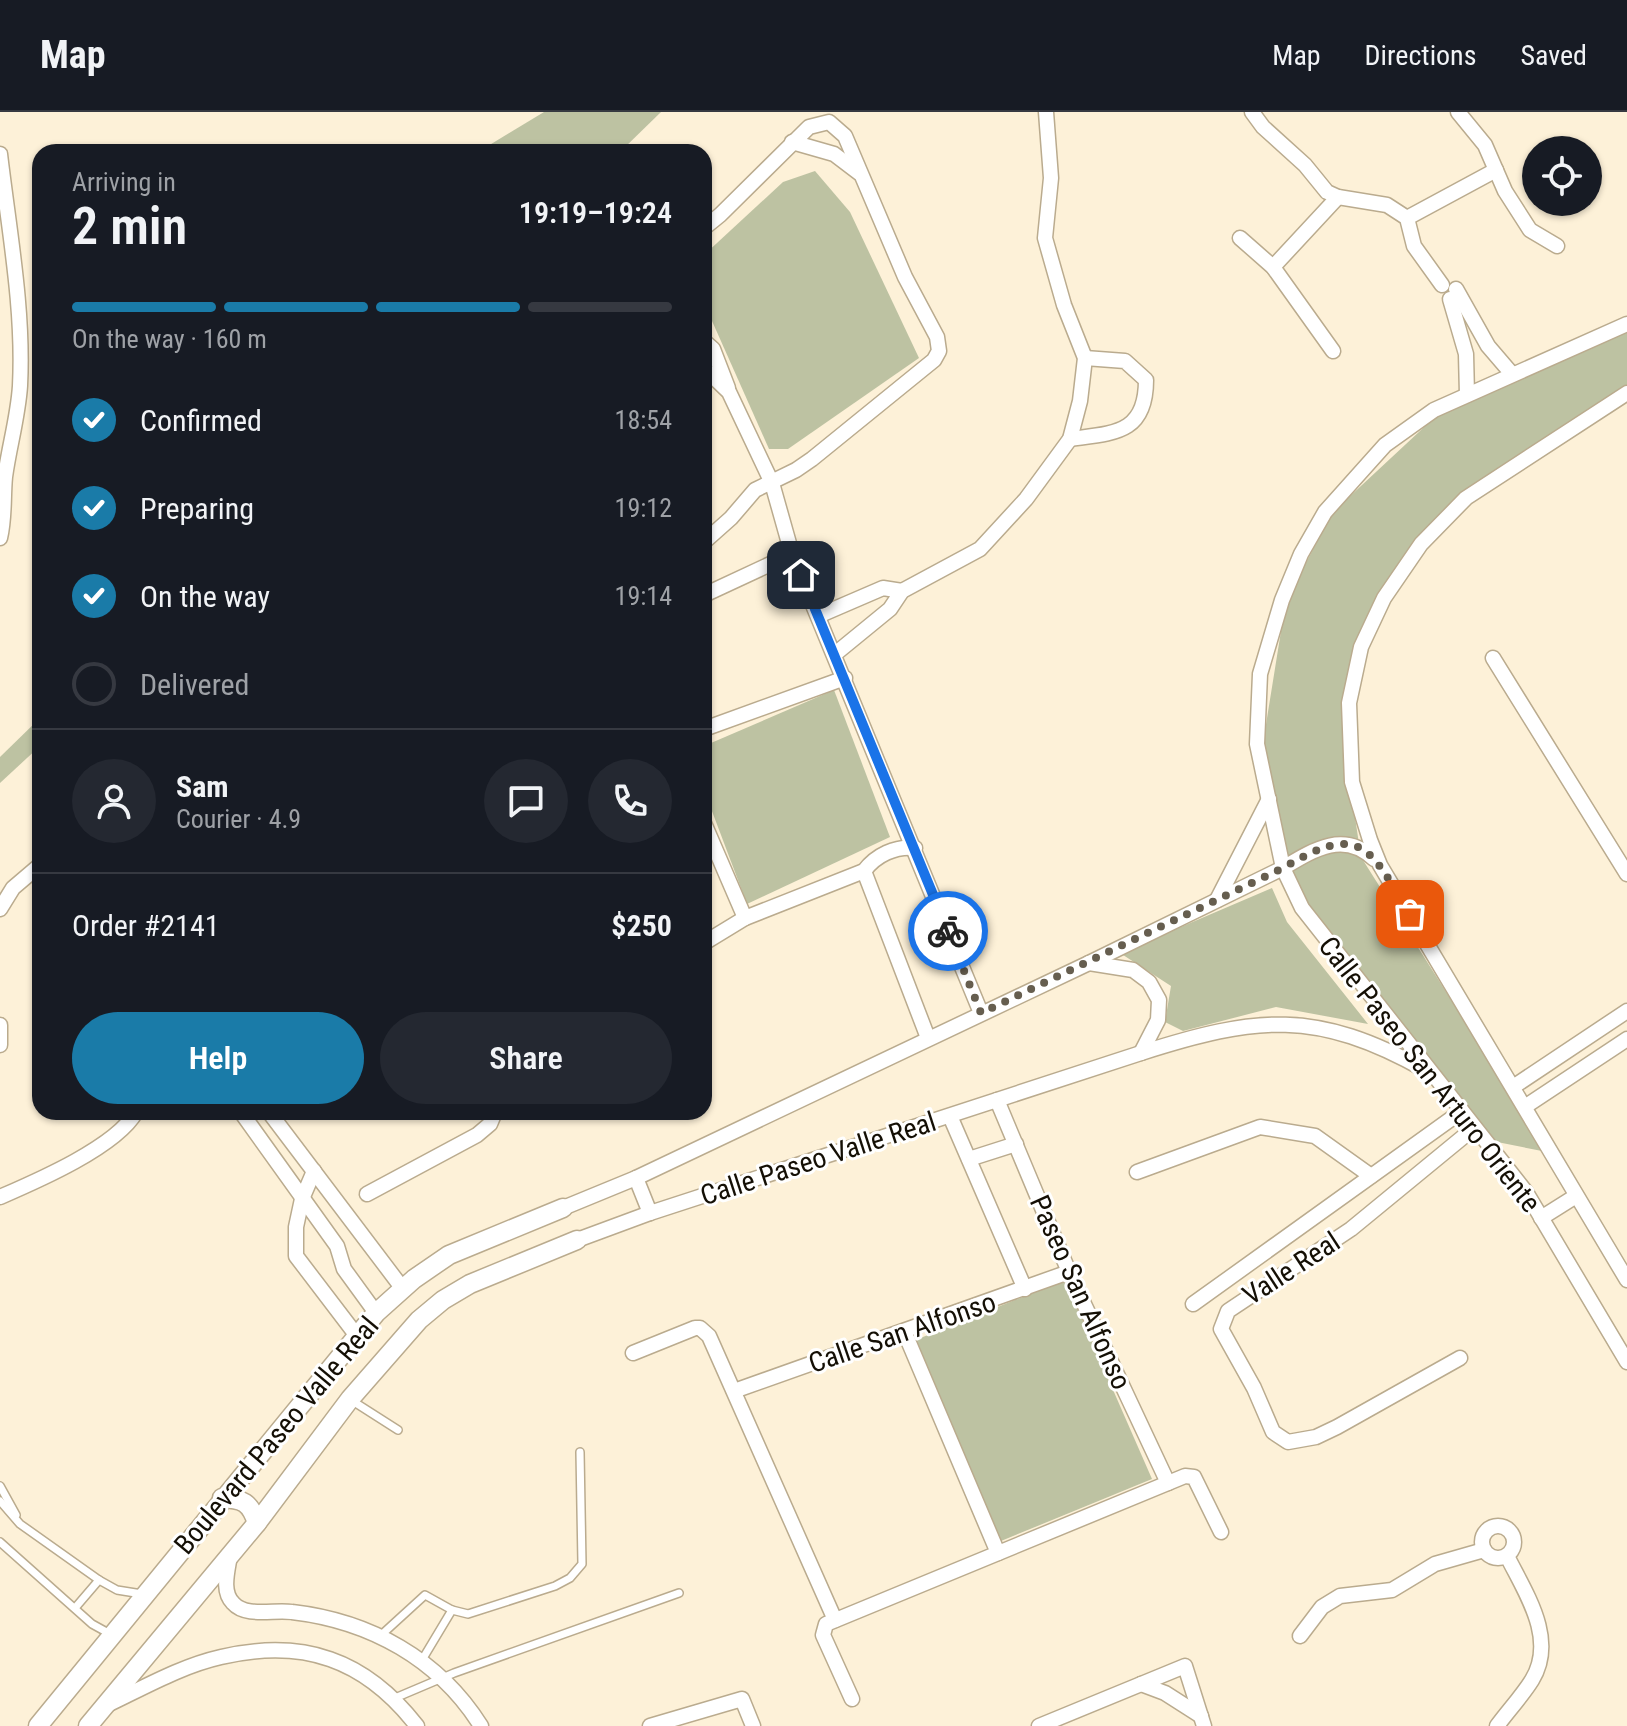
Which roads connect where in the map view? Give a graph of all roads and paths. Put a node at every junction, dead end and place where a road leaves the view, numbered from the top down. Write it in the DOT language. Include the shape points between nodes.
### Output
graph roads {
  1 [pos="1046,112"];
  2 [pos="1252,112"];
  3 [pos="1458,112"];
  4 [pos="792,142"];
  5 [pos="0,154"];
  6 [pos="1496,170"];
  7 [pos="862,175"];
  8 [pos="1338,197"];
  9 [pos="1407,218"];
  10 [pos="712,222"];
  11 [pos="1240,238"];
  12 [pos="1557,246"];
  13 [pos="1273,267"];
  14 [pos="1454,299"];
  15 [pos="1627,324"];
  16 [pos="1488,346"];
  17 [pos="712,348"];
  18 [pos="1333,351"];
  19 [pos="1466,354"];
  20 [pos="1085,358"];
  21 [pos="1512,374"];
  22 [pos="712,376"];
  23 [pos="729,392"];
  24 [pos="1627,393"];
  25 [pos="1467,395"];
  26 [pos="1070,439"];
  27 [pos="2,483"];
  28 [pos="772,483"];
  29 [pos="712,535"];
  30 [pos="0,538"];
  31 [pos="792,554"];
  32 [pos="712,591"];
  33 [pos="902,591"];
  34 [pos="818,616"];
  35 [pos="835,654"];
  36 [pos="1493,658"];
  37 [pos="845,678"];
  38 [pos="712,726"];
  39 [pos="1269,799"];
  40 [pos="712,842"];
  41 [pos="915,848"];
  42 [pos="1380,865"];
  43 [pos="1283,868"];
  44 [pos="864,871"];
  45 [pos="32,872"];
  46 [pos="1627,874"];
  47 [pos="1217,900"];
  48 [pos="0,909"];
  49 [pos="745,918"];
  50 [pos="712,938"];
  51 [pos="1089,963"];
  52 [pos="1627,1011"];
  53 [pos="981,1013"];
  54 [pos="0,1025"];
  55 [pos="1596,1032"];
  56 [pos="928,1038"];
  57 [pos="1627,1039"];
  58 [pos="0,1045"];
  59 [pos="1608,1051"];
  60 [pos="1141,1053"];
  61 [pos="1433,1075"];
  62 [pos="1513,1087"];
  63 [pos="997,1100"];
  64 [pos="1526,1106"];
  65 [pos="1462,1111"];
  66 [pos="950,1116"];
  67 [pos="129,1120"];
  68 [pos="247,1120"];
  69 [pos="275,1120"];
  70 [pos="492,1120"];
  71 [pos="1474,1128"];
  72 [pos="1016,1144"];
  73 [pos="969,1159"];
  74 [pos="314,1171"];
  75 [pos="1137,1172"];
  76 [pos="1371,1176"];
  77 [pos="636,1178"];
  78 [pos="367,1194"];
  79 [pos="1576,1196"];
  80 [pos="0,1197"];
  81 [pos="302,1199"];
  82 [pos="555,1211"];
  83 [pos="650,1213"];
  84 [pos="1541,1218"];
  85 [pos="485,1239"];
  86 [pos="568,1244"];
  87 [pos="498,1270"];
  88 [pos="1069,1272"];
  89 [pos="1627,1280"];
  90 [pos="403,1289"];
  91 [pos="1025,1289"];
  92 [pos="1193,1304"];
  93 [pos="376,1313"];
  94 [pos="904,1331"];
  95 [pos="357,1336"];
  96 [pos="633,1353"];
  97 [pos="1460,1358"];
  98 [pos="1627,1362"];
  99 [pos="734,1391"];
  100 [pos="350,1399"];
  101 [pos="398,1430"];
  102 [pos="580,1452"];
  103 [pos="1168,1483"];
  104 [pos="0,1486"];
  105 [pos="222,1498"];
  106 [pos="0,1501"];
  107 [pos="257,1523"];
  108 [pos="20,1524"];
  109 [pos="1221,1532"];
  110 [pos="0,1542"];
  111 [pos="1484,1550"];
  112 [pos="998,1553"];
  113 [pos="230,1555"];
  114 [pos="1507,1556"];
  115 [pos="99,1580"];
  116 [pos="679,1593"];
  117 [pos="144,1595"];
  118 [pos="75,1608"];
  119 [pos="452,1610"];
  120 [pos="835,1620"];
  121 [pos="112,1635"];
  122 [pos="1300,1636"];
  123 [pos="379,1637"];
  124 [pos="422,1660"];
  125 [pos="443,1677"];
  126 [pos="1141,1684"];
  127 [pos="395,1698"];
  128 [pos="852,1699"];
  129 [pos="103,1707"];
  130 [pos="1202,1721"];
  131 [pos="38,1726"];
  132 [pos="88,1726"];
  133 [pos="417,1726"];
  134 [pos="481,1726"];
  135 [pos="650,1726"];
  136 [pos="753,1726"];
  137 [pos="1039,1726"];
  138 [pos="1497,1726"];
  1 -- 20 [label="street" via="1051,178 1045,238"];
  2 -- 8 [label="street" via="1327,192"];
  3 -- 6 [label="street" via="1485,145"];
  4 -- 7 [label="street" via="834,154"];
  4 -- 7 [label="street" via="809,127 829,122 845,136"];
  4 -- 10 [label="street"];
  5 -- 27 [label="street" via="20,348 20,387"];
  6 -- 9 [label="street"];
  6 -- 12 [label="street" via="1530,230"];
  7 -- 28 [label="street" via="939,351 812,459"];
  8 -- 9 [label="street" via="1387,205"];
  8 -- 13 [label="street"];
  9 -- 14 [label="street" via="1414,246"];
  11 -- 13 [label="street"];
  13 -- 18 [label="street"];
  14 -- 16 [label="street"];
  14 -- 19 [label="street"];
  15 -- 21 [label="street, Calle Paseo San Arturo Oriente"];
  16 -- 19 [label="street"];
  16 -- 21 [label="street"];
  17 -- 23 [label="street"];
  19 -- 25 [label="street"];
  20 -- 26 [label="street"];
  20 -- 26 [label="street" via="1125,361 1146,380 1146,404 1114,433"];
  21 -- 25 [label="street, Calle Paseo San Arturo Oriente"];
  22 -- 23 [label="street"];
  23 -- 28 [label="street"];
  24 -- 42 [label="street, Calle Paseo San Arturo Oriente" via="1466,498 1421,544 1384,598 1361,647 1349,703 1352,782"];
  25 -- 39 [label="street, Calle Paseo San Arturo Oriente" via="1434,410 1385,445 1325,512 1301,554 1260,674 1257,744"];
  26 -- 33 [label="street" via="980,549"];
  27 -- 30 [label="street"];
  28 -- 29 [label="street" via="755,490"];
  28 -- 31 [label="street"];
  31 -- 32 [label="street"];
  31 -- 34 [label="street"];
  33 -- 34 [label="street" via="883,588"];
  33 -- 35 [label="street" via="890,609"];
  34 -- 35 [label="street"];
  35 -- 37 [label="street"];
  36 -- 46 [label="street"];
  37 -- 38 [label="street"];
  37 -- 41 [label="street"];
  39 -- 43 [label="street, Calle Paseo San Arturo Oriente"];
  39 -- 47 [label="street"];
  40 -- 49 [label="street"];
  41 -- 44 [label="street" via="891,851"];
  41 -- 53 [label="street"];
  42 -- 43 [label="street, Calle Paseo Valle Real" via="1363,848 1339,843 1311,851"];
  42 -- 62 [label="street, Calle Paseo San Arturo Oriente"];
  43 -- 47 [label="street, Calle Paseo Valle Real"];
  43 -- 61 [label="street, Calle Paseo San Arturo Oriente" via="1302,908"];
  44 -- 49 [label="street"];
  44 -- 56 [label="street"];
  45 -- 48 [label="street"];
  47 -- 51 [label="street, Calle Paseo Valle Real"];
  49 -- 50 [label="street"];
  51 -- 53 [label="street, Calle Paseo Valle Real"];
  51 -- 60 [label="street" via="1133,970 1149,982 1159,1000 1158,1020"];
  52 -- 55 [label="street"];
  53 -- 56 [label="street, Calle Paseo Valle Real"];
  54 -- 58 [label="street"];
  55 -- 59 [label="street"];
  55 -- 62 [label="street"];
  56 -- 77 [label="street, Calle Paseo Valle Real"];
  57 -- 59 [label="street"];
  59 -- 64 [label="street"];
  60 -- 61 [label="street, Calle Paseo Valle Real" via="1203,1033 1284,1023 1364,1041"];
  60 -- 63 [label="street, Calle Paseo Valle Real"];
  61 -- 65 [label="street, Calle Paseo San Arturo Oriente"];
  62 -- 64 [label="street, Calle Paseo San Arturo Oriente"];
  63 -- 66 [label="street, Calle Paseo Valle Real"];
  63 -- 72 [label="street, Paseo San Alfonso"];
  64 -- 79 [label="street, Calle Paseo San Arturo Oriente"];
  65 -- 71 [label="street, Calle Paseo San Arturo Oriente"];
  65 -- 76 [label="street"];
  66 -- 73 [label="street"];
  66 -- 83 [label="street, Calle Paseo Valle Real"];
  67 -- 80 [label="street" via="117,1134 49,1175"];
  68 -- 81 [label="street"];
  69 -- 74 [label="street"];
  70 -- 78 [label="street" via="477,1135"];
  71 -- 84 [label="street, Calle Paseo San Arturo Oriente"];
  71 -- 97 [label="street, Valle Real" via="1351,1229 1228,1311 1221,1329 1273,1432 1288,1442 1337,1427"];
  72 -- 73 [label="street"];
  72 -- 88 [label="street, Paseo San Alfonso"];
  73 -- 91 [label="street"];
  74 -- 81 [label="street"];
  74 -- 90 [label="street"];
  75 -- 76 [label="street" via="1260,1127 1315,1136"];
  76 -- 92 [label="street"];
  77 -- 82 [label="street, Calle Paseo Valle Real"];
  77 -- 83 [label="street"];
  79 -- 84 [label="street"];
  79 -- 89 [label="street, Calle Paseo San Arturo Oriente"];
  81 -- 93 [label="street"];
  81 -- 95 [label="street" via="296,1256"];
  82 -- 85 [label="street, Boulevard Paseo Valle Real"];
  82 -- 86 [label="street" via="550,1231"];
  83 -- 86 [label="street, Calle Paseo Valle Real"];
  84 -- 98 [label="street, Calle Paseo San Arturo Oriente"];
  85 -- 87 [label="street"];
  85 -- 90 [label="street, Boulevard Paseo Valle Real" via="440,1261"];
  86 -- 87 [label="street, Calle Paseo Valle Real"];
  87 -- 100 [label="street, Boulevard Paseo Valle Real" via="419,1320"];
  88 -- 91 [label="street, Calle San Alfonso"];
  88 -- 103 [label="street, Paseo San Alfonso"];
  90 -- 93 [label="street, Boulevard Paseo Valle Real"];
  91 -- 94 [label="street, Calle San Alfonso"];
  93 -- 95 [label="street, Boulevard Paseo Valle Real"];
  94 -- 99 [label="street, Calle San Alfonso"];
  94 -- 112 [label="street"];
  95 -- 105 [label="street, Boulevard Paseo Valle Real"];
  96 -- 99 [label="street" via="700,1328 709,1336"];
  99 -- 120 [label="street"];
  100 -- 101 [label="lane"];
  100 -- 107 [label="street, Boulevard Paseo Valle Real"];
  102 -- 119 [label="lane" via="582,1564 555,1586 468,1614"];
  103 -- 109 [label="street" via="1194,1477"];
  103 -- 112 [label="street"];
  104 -- 108 [label="lane"];
  105 -- 107 [label="street" via="248,1503"];
  105 -- 117 [label="street, Boulevard Paseo Valle Real"];
  106 -- 108 [label="lane"];
  107 -- 113 [label="street, Boulevard Paseo Valle Real"];
  108 -- 115 [label="lane"];
  110 -- 118 [label="lane"];
  111 -- 114 [label="street" via="1496,1559"];
  111 -- 114 [label="street" via="1485,1534 1500,1526 1510,1531 1514,1542"];
  111 -- 122 [label="street" via="1435,1564 1392,1590 1340,1596 1322,1607"];
  112 -- 120 [label="street"];
  113 -- 123 [label="street" via="226,1588 233,1603 247,1611 291,1611"];
  113 -- 129 [label="street, Boulevard Paseo Valle Real"];
  114 -- 138 [label="street" via="1537,1619 1543,1649 1533,1678"];
  115 -- 117 [label="lane"];
  115 -- 118 [label="lane"];
  116 -- 125 [label="lane"];
  117 -- 121 [label="street, Boulevard Paseo Valle Real"];
  118 -- 121 [label="lane"];
  119 -- 123 [label="lane" via="425,1595"];
  119 -- 124 [label="lane"];
  120 -- 128 [label="street" via="826,1624 823,1635"];
  121 -- 131 [label="street, Boulevard Paseo Valle Real"];
  123 -- 124 [label="street"];
  124 -- 125 [label="street"];
  125 -- 127 [label="lane"];
  125 -- 134 [label="street"];
  126 -- 130 [label="street" via="1165,1693"];
  126 -- 130 [label="street" via="1185,1666"];
  126 -- 137 [label="street"];
  127 -- 129 [label="street" via="328,1657 289,1650 218,1657"];
  127 -- 133 [label="street"];
  129 -- 132 [label="street, Boulevard Paseo Valle Real"];
  135 -- 136 [label="street" via="742,1699"];
}
